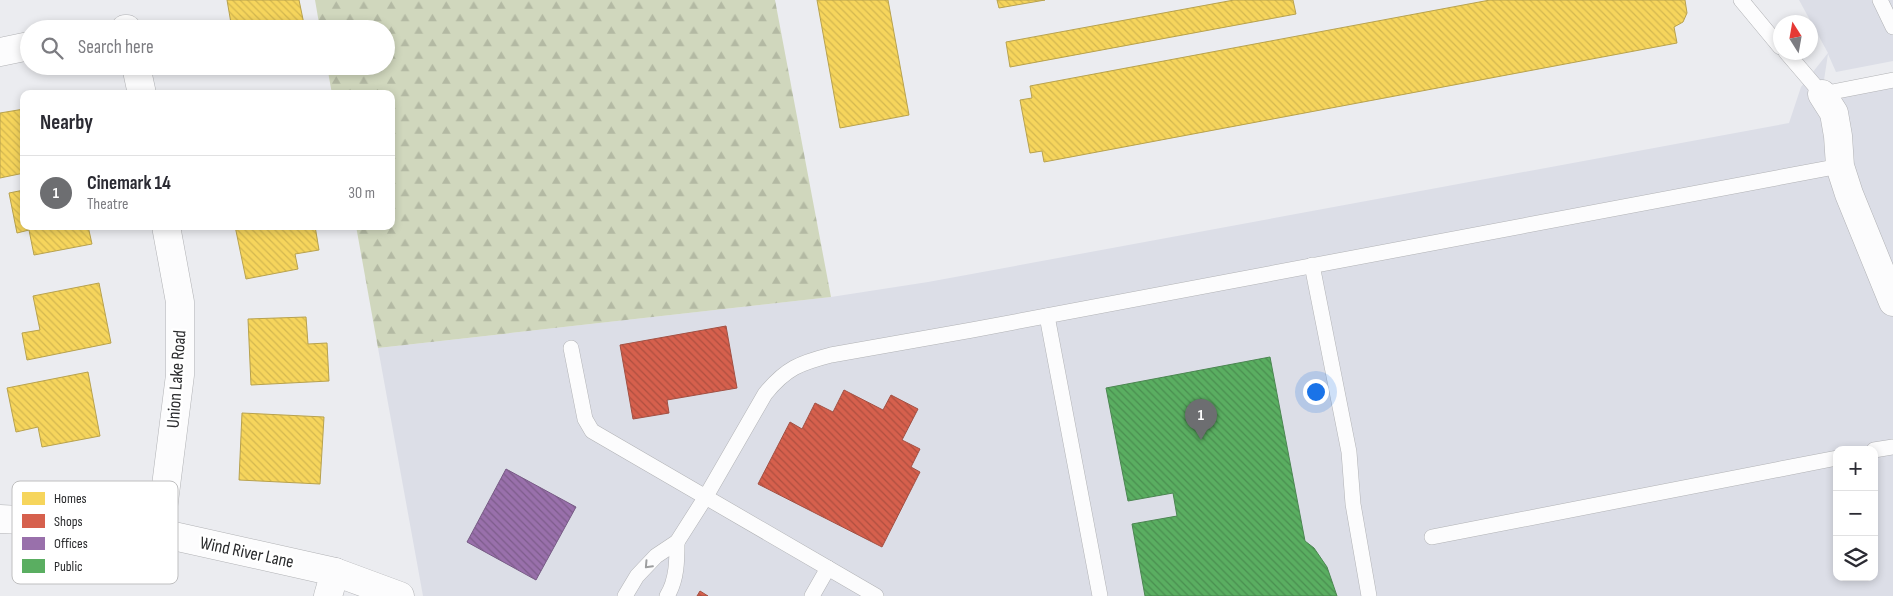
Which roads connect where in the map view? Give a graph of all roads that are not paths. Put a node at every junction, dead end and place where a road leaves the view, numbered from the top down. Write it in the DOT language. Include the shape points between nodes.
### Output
graph roads {
  1 [pos="1741,0"];
  2 [pos="1880,0"];
  3 [pos="1893,27"];
  4 [pos="1773,39"];
  5 [pos="20,48"];
  6 [pos="0,52"];
  7 [pos="1793,60"];
  8 [pos="138,75"];
  9 [pos="1893,80"];
  10 [pos="141,90"];
  11 [pos="1822,94"];
  12 [pos="1840,166"];
  13 [pos="167,230"];
  14 [pos="1312,265"];
  15 [pos="1893,302"];
  16 [pos="1047,316"];
  17 [pos="571,348"];
  18 [pos="1893,447"];
  19 [pos="1878,449"];
  20 [pos="1833,459"];
  21 [pos="167,481"];
  22 [pos="705,498"];
  23 [pos="1432,537"];
  24 [pos="178,538"];
  25 [pos="677,542"];
  26 [pos="828,568"];
  27 [pos="331,584"];
  28 [pos="400,596"];
  29 [pos="625,596"];
  30 [pos="667,596"];
  31 [pos="812,596"];
  32 [pos="876,596"];
  33 [pos="1100,596"];
  34 [pos="1369,596"];
  1 -- 4 [label="lane"];
  2 -- 3 [label="lane"];
  5 -- 6 [label="street"];
  7 -- 11 [label="lane"];
  8 -- 10 [label="street"];
  9 -- 11 [label="lane"];
  11 -- 12 [label="street" via="1834,113"];
  12 -- 14 [label="lane"];
  12 -- 15 [label="street"];
  13 -- 21 [label="street, Union Lake Road" via="180,302 180,375"];
  14 -- 16 [label="lane"];
  14 -- 34 [label="lane" via="1349,452 1353,504"];
  16 -- 22 [label="lane" via="831,355 792,368 777,379 766,394"];
  16 -- 33 [label="lane"];
  17 -- 22 [label="lane" via="586,419 592,431"];
  18 -- 19 [label="lane"];
  20 -- 23 [label="lane"];
  22 -- 25 [label="lane"];
  22 -- 26 [label="lane"];
  24 -- 27 [label="street, Wind River Lane"];
  25 -- 29 [label="lane, one-way" via="656,556"];
  25 -- 30 [label="lane" via="677,564"];
  26 -- 31 [label="lane"];
  26 -- 32 [label="lane"];
  27 -- 28 [label="street, Wind River Lane"];
}
